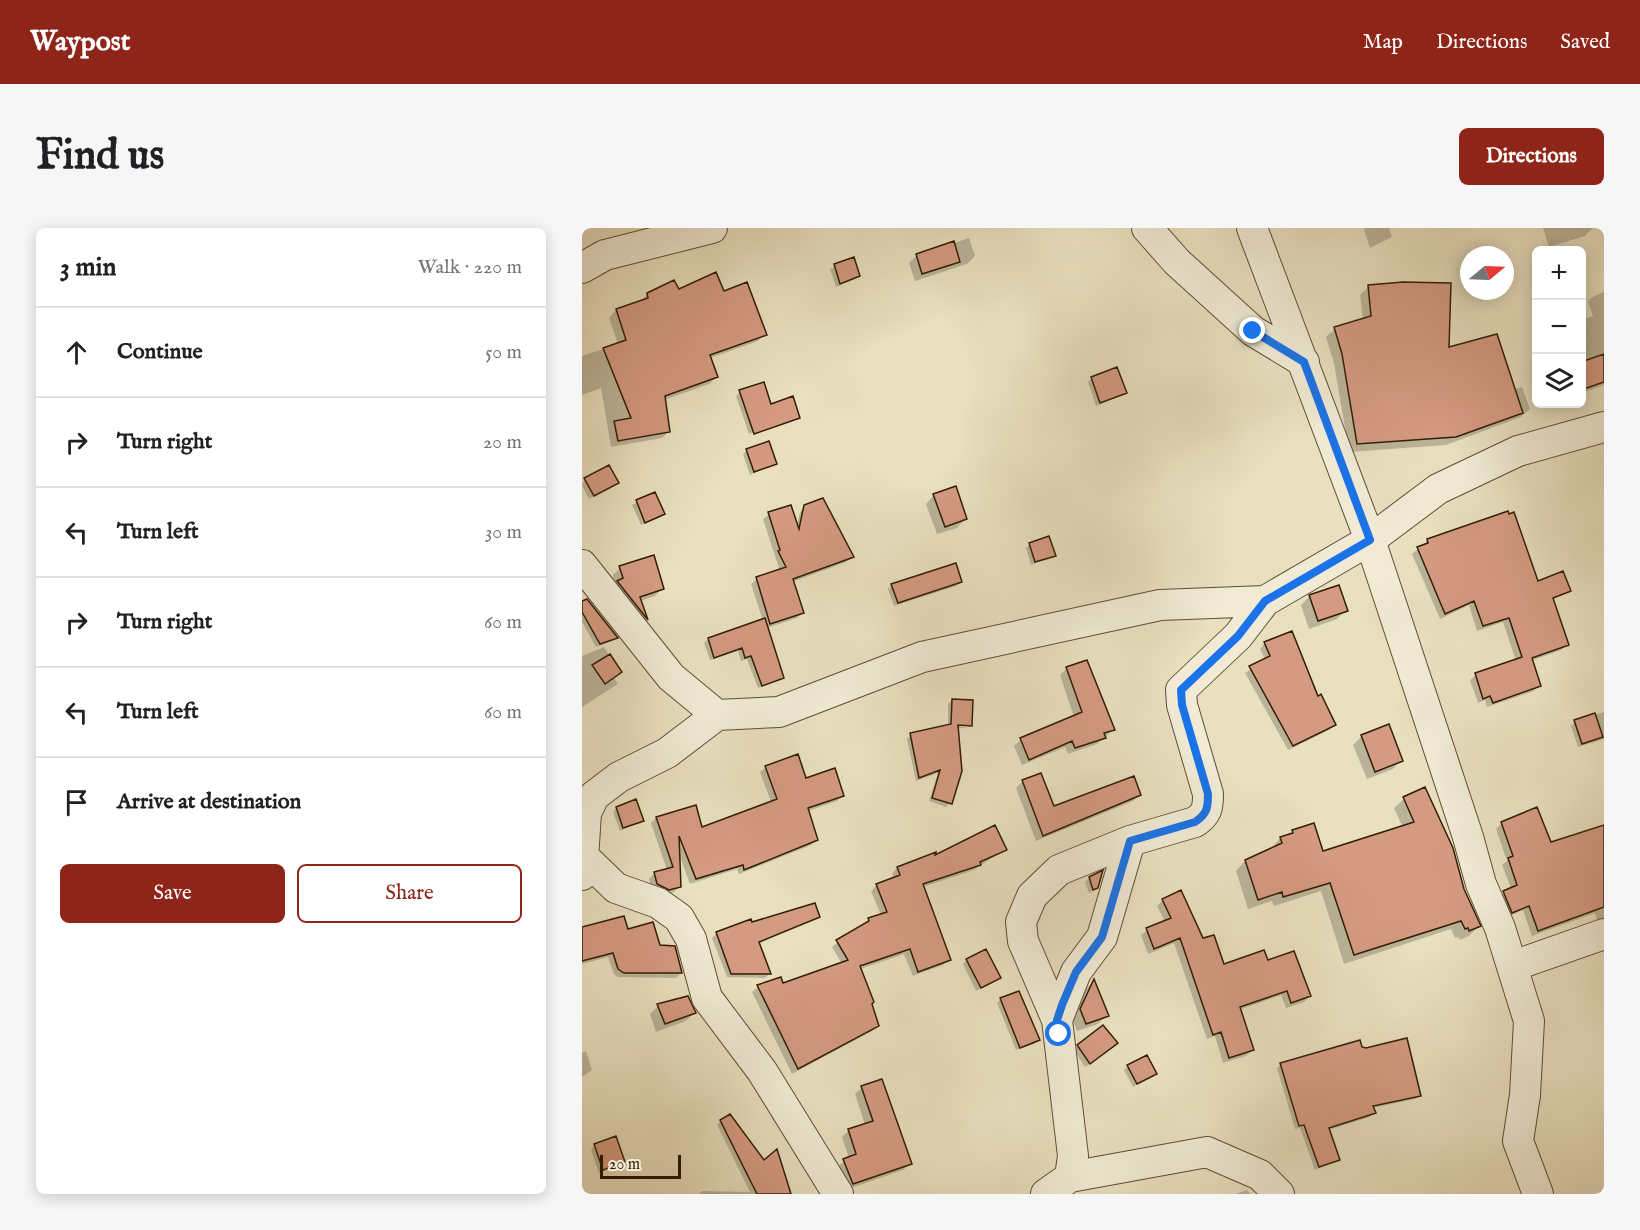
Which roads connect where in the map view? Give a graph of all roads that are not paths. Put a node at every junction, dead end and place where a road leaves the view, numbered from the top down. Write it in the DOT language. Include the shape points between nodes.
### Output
graph roads {
  1 [pos="712,228"];
  2 [pos="1147,228"];
  3 [pos="1252,228"];
  4 [pos="582,268"];
  5 [pos="1304,362"];
  6 [pos="1604,427"];
  7 [pos="1370,540"];
  8 [pos="582,565"];
  9 [pos="1265,601"];
  10 [pos="717,715"];
  11 [pos="1130,841"];
  12 [pos="583,868"];
  13 [pos="1604,934"];
  14 [pos="1513,966"];
  15 [pos="1057,1020"];
  16 [pos="1070,1177"];
  17 [pos="838,1194"];
  18 [pos="1046,1194"];
  19 [pos="1280,1194"];
  20 [pos="1538,1194"];
  1 -- 4 [label="street" via="606,255"];
  2 -- 5 [label="street" via="1177,262 1253,331"];
  3 -- 5 [label="street"];
  5 -- 7 [label="street"];
  6 -- 7 [label="street" via="1518,451 1438,489"];
  7 -- 9 [label="street"];
  7 -- 14 [label="street" via="1481,884"];
  8 -- 10 [label="street" via="671,676"];
  9 -- 10 [label="street" via="1160,605 922,657 779,712"];
  9 -- 11 [label="street" via="1238,636 1181,690 1208,794 1203,817"];
  10 -- 12 [label="street" via="667,753 619,777 594,796 586,813"];
  11 -- 15 [label="street" via="1102,937 1076,972"];
  11 -- 15 [label="street" via="1059,870 1032,896 1021,922 1023,941"];
  12 -- 17 [label="street" via="616,888 658,903 679,918 691,939 707,998 762,1071"];
  13 -- 14 [label="street"];
  14 -- 20 [label="street" via="1529,1021 1518,1141"];
  15 -- 16 [label="street" via="1072,1156"];
  16 -- 18 [label="street"];
  16 -- 19 [label="street" via="1207,1152 1260,1174"];
}
